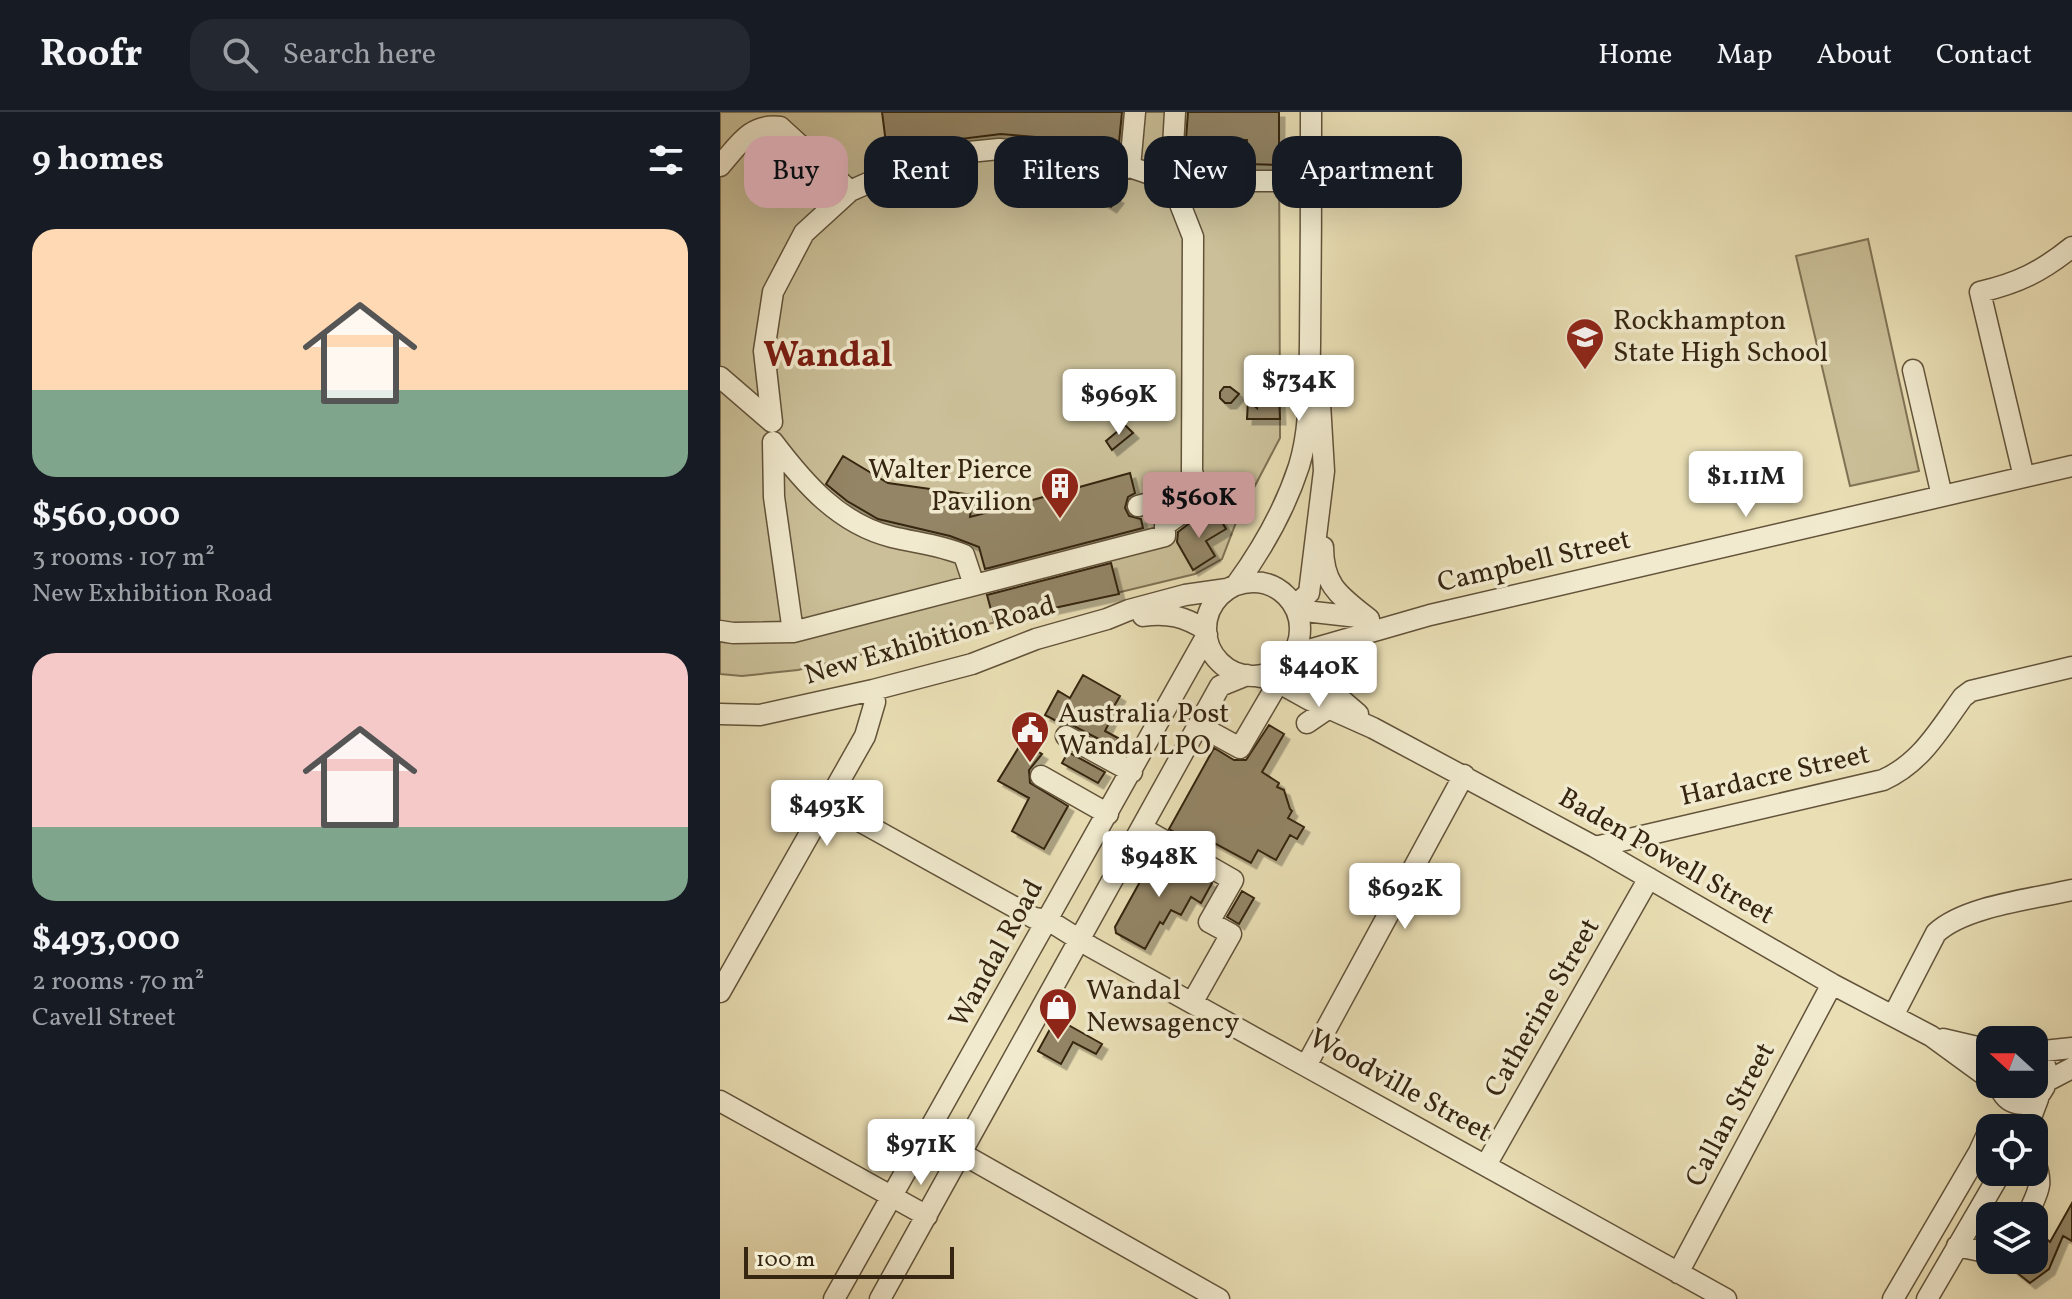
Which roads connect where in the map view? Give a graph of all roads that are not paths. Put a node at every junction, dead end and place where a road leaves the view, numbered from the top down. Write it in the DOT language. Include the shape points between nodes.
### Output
graph roads {
  1 [pos="1135,112"];
  2 [pos="1175,112"];
  3 [pos="1311,112"];
  4 [pos="1174,136"];
  5 [pos="1311,136"];
  6 [pos="720,166"];
  7 [pos="1130,167"];
  8 [pos="1144,172"];
  9 [pos="850,191"];
  10 [pos="1182,208"];
  11 [pos="1311,208"];
  12 [pos="2072,247"];
  13 [pos="1312,251"];
  14 [pos="1913,370"];
  15 [pos="720,377"];
  16 [pos="772,432"];
  17 [pos="2072,466"];
  18 [pos="1324,471"];
  19 [pos="2024,477"];
  20 [pos="1942,496"];
  21 [pos="1200,500"];
  22 [pos="1138,506"];
  23 [pos="1223,507"];
  24 [pos="1181,514"];
  25 [pos="974,585"];
  26 [pos="1232,587"];
  27 [pos="1295,608"];
  28 [pos="1430,615"];
  29 [pos="1107,619"];
  30 [pos="1369,619"];
  31 [pos="720,631"];
  32 [pos="793,632"];
  33 [pos="1206,632"];
  34 [pos="1290,658"];
  35 [pos="2072,667"];
  36 [pos="1251,676"];
  37 [pos="1278,683"];
  38 [pos="873,690"];
  39 [pos="1174,696"];
  40 [pos="1329,708"];
  41 [pos="720,714"];
  42 [pos="1199,723"];
  43 [pos="1307,723"];
  44 [pos="1373,728"];
  45 [pos="1066,736"];
  46 [pos="1132,772"];
  47 [pos="1464,775"];
  48 [pos="1041,776"];
  49 [pos="827,803"];
  50 [pos="1108,814"];
  51 [pos="1142,828"];
  52 [pos="1595,847"];
  53 [pos="1649,878"];
  54 [pos="2072,890"];
  55 [pos="1048,920"];
  56 [pos="1081,939"];
  57 [pos="1832,984"];
  58 [pos="720,992"];
  59 [pos="1192,1003"];
  60 [pos="1893,1016"];
  61 [pos="1931,1036"];
  62 [pos="1976,1047"];
  63 [pos="2072,1048"];
  64 [pos="2048,1051"];
  65 [pos="1306,1066"];
  66 [pos="2072,1068"];
  67 [pos="1976,1069"];
  68 [pos="2048,1075"];
  69 [pos="2049,1080"];
  70 [pos="2012,1098"];
  71 [pos="2038,1099"];
  72 [pos="720,1101"];
  73 [pos="2032,1114"];
  74 [pos="927,1134"];
  75 [pos="961,1154"];
  76 [pos="1976,1157"];
  77 [pos="1486,1165"];
  78 [pos="1993,1186"];
  79 [pos="892,1196"];
  80 [pos="927,1216"];
  81 [pos="1957,1246"];
  82 [pos="1976,1250"];
  83 [pos="1678,1273"];
  84 [pos="834,1299"];
  85 [pos="880,1299"];
  86 [pos="1219,1299"];
  87 [pos="1726,1299"];
  88 [pos="1893,1299"];
  89 [pos="1927,1299"];
  1 -- 7 [label="street"];
  2 -- 4 [label="street"];
  3 -- 5 [label="street"];
  6 -- 9 [label="street" via="750,134 765,125 780,127"];
  7 -- 8 [label="street"];
  7 -- 9 [label="street" via="1120,170 1066,155 999,149 929,156"];
  9 -- 16 [label="street" via="804,233 773,292 764,351"];
  10 -- 21 [label="street" via="1193,237 1192,471"];
  11 -- 13 [label="street"];
  12 -- 19 [label="street" via="2016,283 1980,292"];
  13 -- 18 [label="street"];
  13 -- 26 [label="street" via="1308,428 1299,466 1271,532"];
  14 -- 20 [label="street"];
  15 -- 16 [label="street"];
  16 -- 25 [label="street" via="819,497 888,536 964,555"];
  16 -- 32 [label="street" via="774,497"];
  17 -- 19 [label="street, Campbell Street"];
  18 -- 27 [label="street" via="1309,593"];
  18 -- 30 [label="street" via="1323,565 1328,582"];
  19 -- 20 [label="street, Campbell Street"];
  20 -- 28 [label="street, Campbell Street"];
  21 -- 23 [label="street"];
  21 -- 24 [label="street"];
  22 -- 24 [label="street" via="1161,500"];
  24 -- 25 [label="street" via="1165,525 1165,536"];
  25 -- 32 [label="street"];
  26 -- 27 [label="street" via="1263,583 1286,595"];
  26 -- 29 [label="street, New Exhibition Road"];
  26 -- 33 [label="street" via="1212,606"];
  27 -- 30 [label="street, Campbell Street"];
  27 -- 34 [label="street" via="1299,633"];
  28 -- 30 [label="street, Campbell Street"];
  28 -- 34 [label="street, Campbell Street"];
  29 -- 33 [label="street, New Exhibition Road" via="1167,614 1188,619"];
  29 -- 38 [label="street, New Exhibition Road"];
  31 -- 32 [label="street"];
  33 -- 36 [label="street" via="1216,658"];
  33 -- 39 [label="street, Wandal Road"];
  34 -- 36 [label="street" via="1278,668"];
  34 -- 44 [label="street, Baden Powell Street"];
  35 -- 52 [label="street, Hardacre Street" via="1971,691 1927,748 1901,772 1883,780"];
  36 -- 37 [label="street, Baden Powell Street"];
  36 -- 42 [label="street" via="1220,686"];
  37 -- 40 [label="street, Baden Powell Street"];
  37 -- 42 [label="street" via="1240,748"];
  38 -- 41 [label="street, New Exhibition Road" via="760,715"];
  38 -- 49 [label="street" via="865,736"];
  39 -- 42 [label="street" via="1194,705"];
  39 -- 46 [label="street, Wandal Road"];
  40 -- 43 [label="street"];
  40 -- 44 [label="street, Baden Powell Street"];
  42 -- 51 [label="street"];
  44 -- 47 [label="street, Baden Powell Street"];
  45 -- 46 [label="street"];
  46 -- 50 [label="street, Wandal Road"];
  47 -- 52 [label="street, Baden Powell Street"];
  47 -- 65 [label="street"];
  48 -- 50 [label="street"];
  49 -- 55 [label="street, Woodville Street" via="1034,918"];
  49 -- 58 [label="street"];
  50 -- 55 [label="street, Wandal Road"];
  51 -- 56 [label="street"];
  51 -- 59 [label="street" via="1233,880 1209,922 1231,934"];
  52 -- 53 [label="street, Baden Powell Street"];
  53 -- 57 [label="street, Baden Powell Street"];
  53 -- 77 [label="street, Catherine Street"];
  54 -- 60 [label="street" via="1965,914 1944,925"];
  55 -- 56 [label="street, Woodville Street"];
  55 -- 74 [label="street, Wandal Road"];
  56 -- 59 [label="street, Woodville Street"];
  56 -- 75 [label="street"];
  57 -- 60 [label="street, Baden Powell Street"];
  57 -- 83 [label="street, Callan Street"];
  59 -- 65 [label="street, Woodville Street"];
  60 -- 61 [label="street, Baden Powell Street"];
  61 -- 62 [label="street, Baden Powell Street"];
  61 -- 67 [label="street, Baden Powell Street"];
  63 -- 64 [label="street"];
  65 -- 77 [label="street, Woodville Street"];
  66 -- 69 [label="street"];
  68 -- 69 [label="street"];
  69 -- 71 [label="street"];
  70 -- 71 [label="street" via="2017,1103"];
  71 -- 73 [label="street"];
  72 -- 79 [label="street"];
  74 -- 75 [label="street"];
  74 -- 79 [label="street, Wandal Road"];
  75 -- 80 [label="street"];
  75 -- 86 [label="street"];
  76 -- 88 [label="street"];
  77 -- 83 [label="street, Woodville Street"];
  78 -- 81 [label="street"];
  79 -- 80 [label="street"];
  79 -- 84 [label="street, Wandal Road"];
  80 -- 85 [label="street"];
  81 -- 82 [label="street"];
  81 -- 89 [label="street"];
  83 -- 87 [label="street, Woodville Street"];
}
